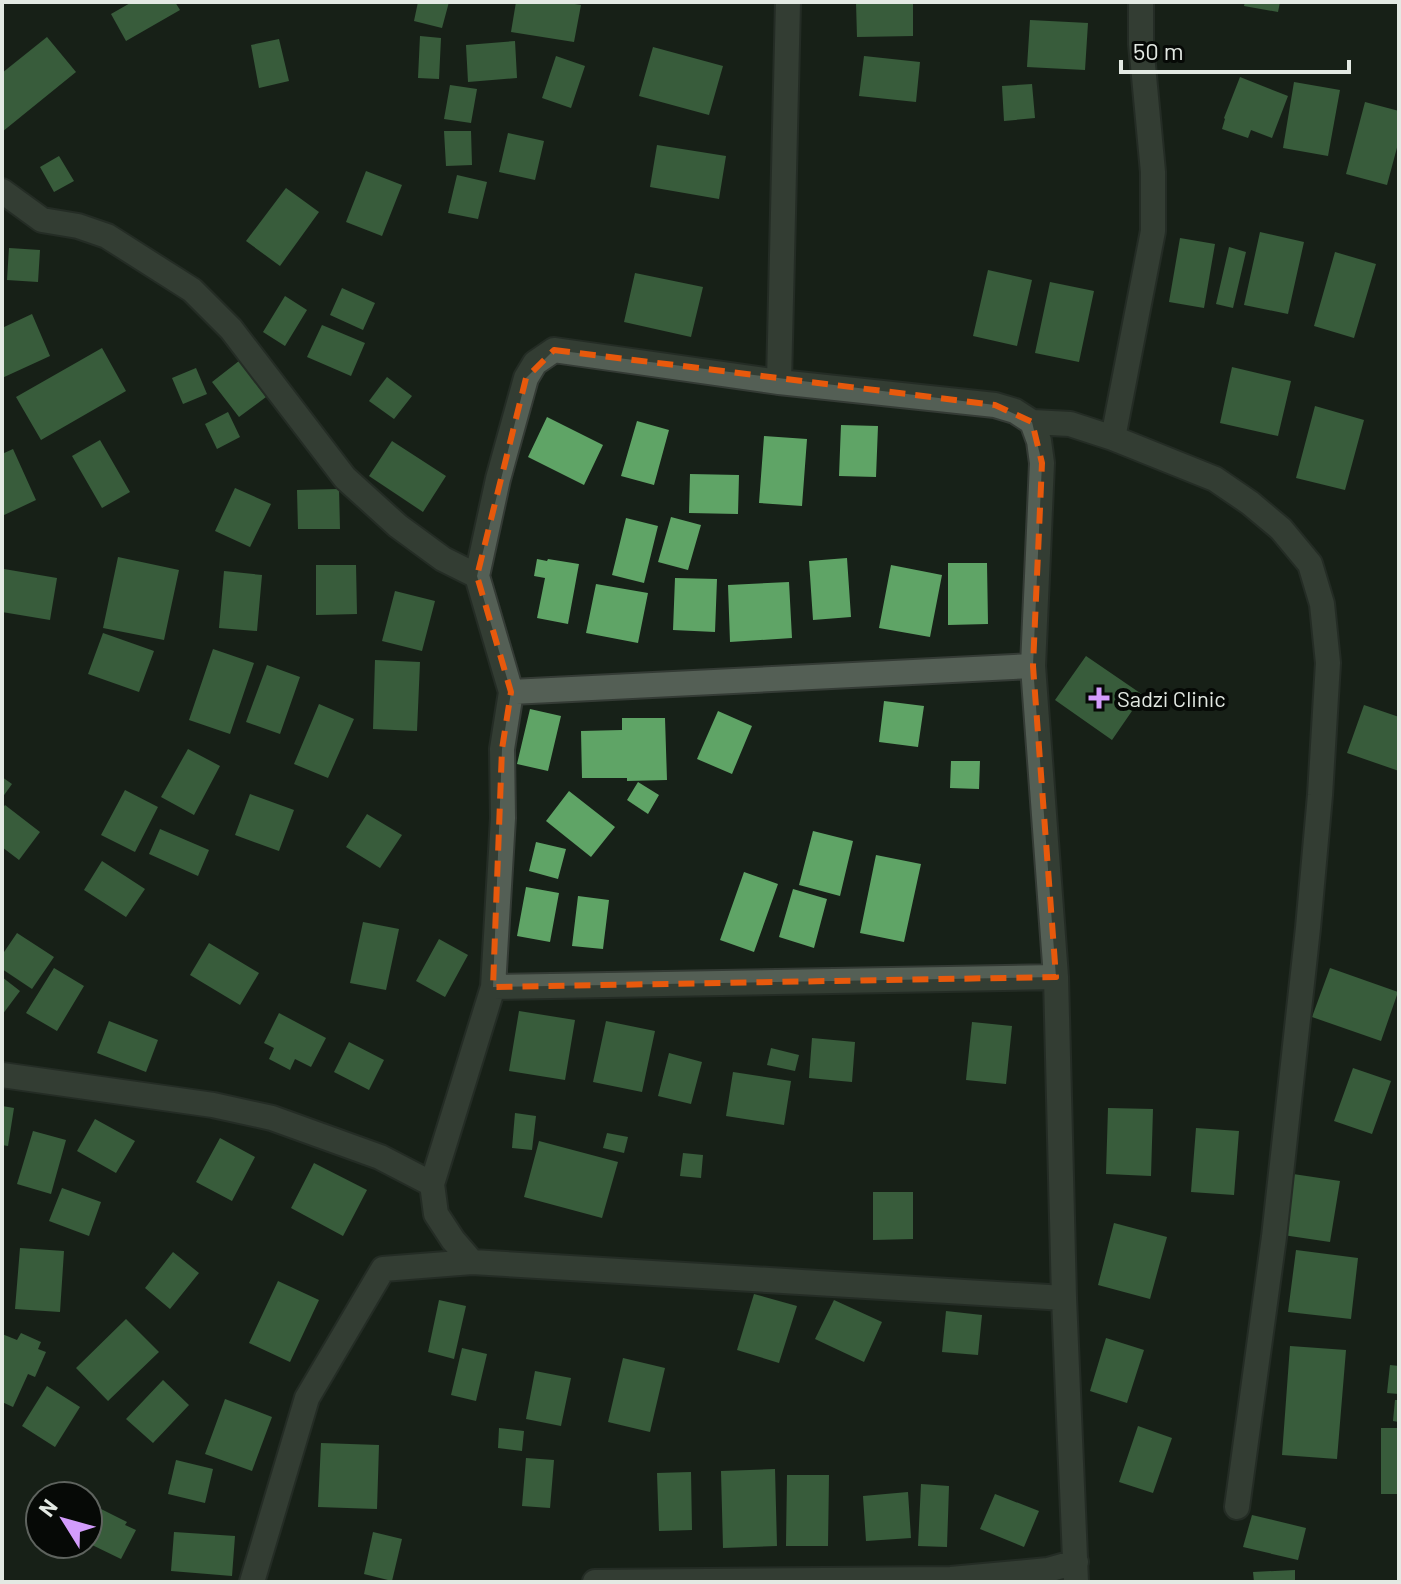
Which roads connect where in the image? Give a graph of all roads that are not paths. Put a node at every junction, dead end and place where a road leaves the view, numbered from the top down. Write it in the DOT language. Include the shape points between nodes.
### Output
graph roads {
  1 [pos="788,2"];
  2 [pos="1141,2"];
  3 [pos="2,191"];
  4 [pos="779,382"];
  5 [pos="1032,422"];
  6 [pos="1113,438"];
  7 [pos="477,576"];
  8 [pos="1033,666"];
  9 [pos="511,692"];
  10 [pos="1056,977"];
  11 [pos="493,987"];
  12 [pos="2,1075"];
  13 [pos="432,1184"];
  14 [pos="472,1262"];
  15 [pos="1064,1298"];
  16 [pos="1237,1507"];
  17 [pos="1076,1572"];
  18 [pos="252,1582"];
  19 [pos="595,1582"];
  1 -- 4 [label="street"];
  2 -- 6 [label="street" via="1153,231"];
  3 -- 7 [label="street" via="42,220 107,236 192,290 231,329 345,478 398,526"];
  4 -- 5 [label="street" via="995,405"];
  4 -- 7 [label="street" via="554,350 535,363 526,378"];
  5 -- 6 [label="street" via="1070,424"];
  5 -- 8 [label="street" via="1042,463"];
  6 -- 16 [label="street" via="1215,479 1250,503 1310,564 1322,604 1328,663 1308,928"];
  7 -- 9 [label="street"];
  8 -- 9 [label="street"];
  8 -- 10 [label="street"];
  9 -- 11 [label="street" via="502,749"];
  10 -- 11 [label="street"];
  10 -- 15 [label="street"];
  11 -- 13 [label="street"];
  12 -- 13 [label="street" via="272,1118 380,1157"];
  13 -- 14 [label="street" via="436,1214"];
  14 -- 15 [label="street"];
  14 -- 18 [label="street" via="383,1269 307,1398"];
  15 -- 17 [label="street"];
  17 -- 19 [label="street" via="951,1579"];
}
